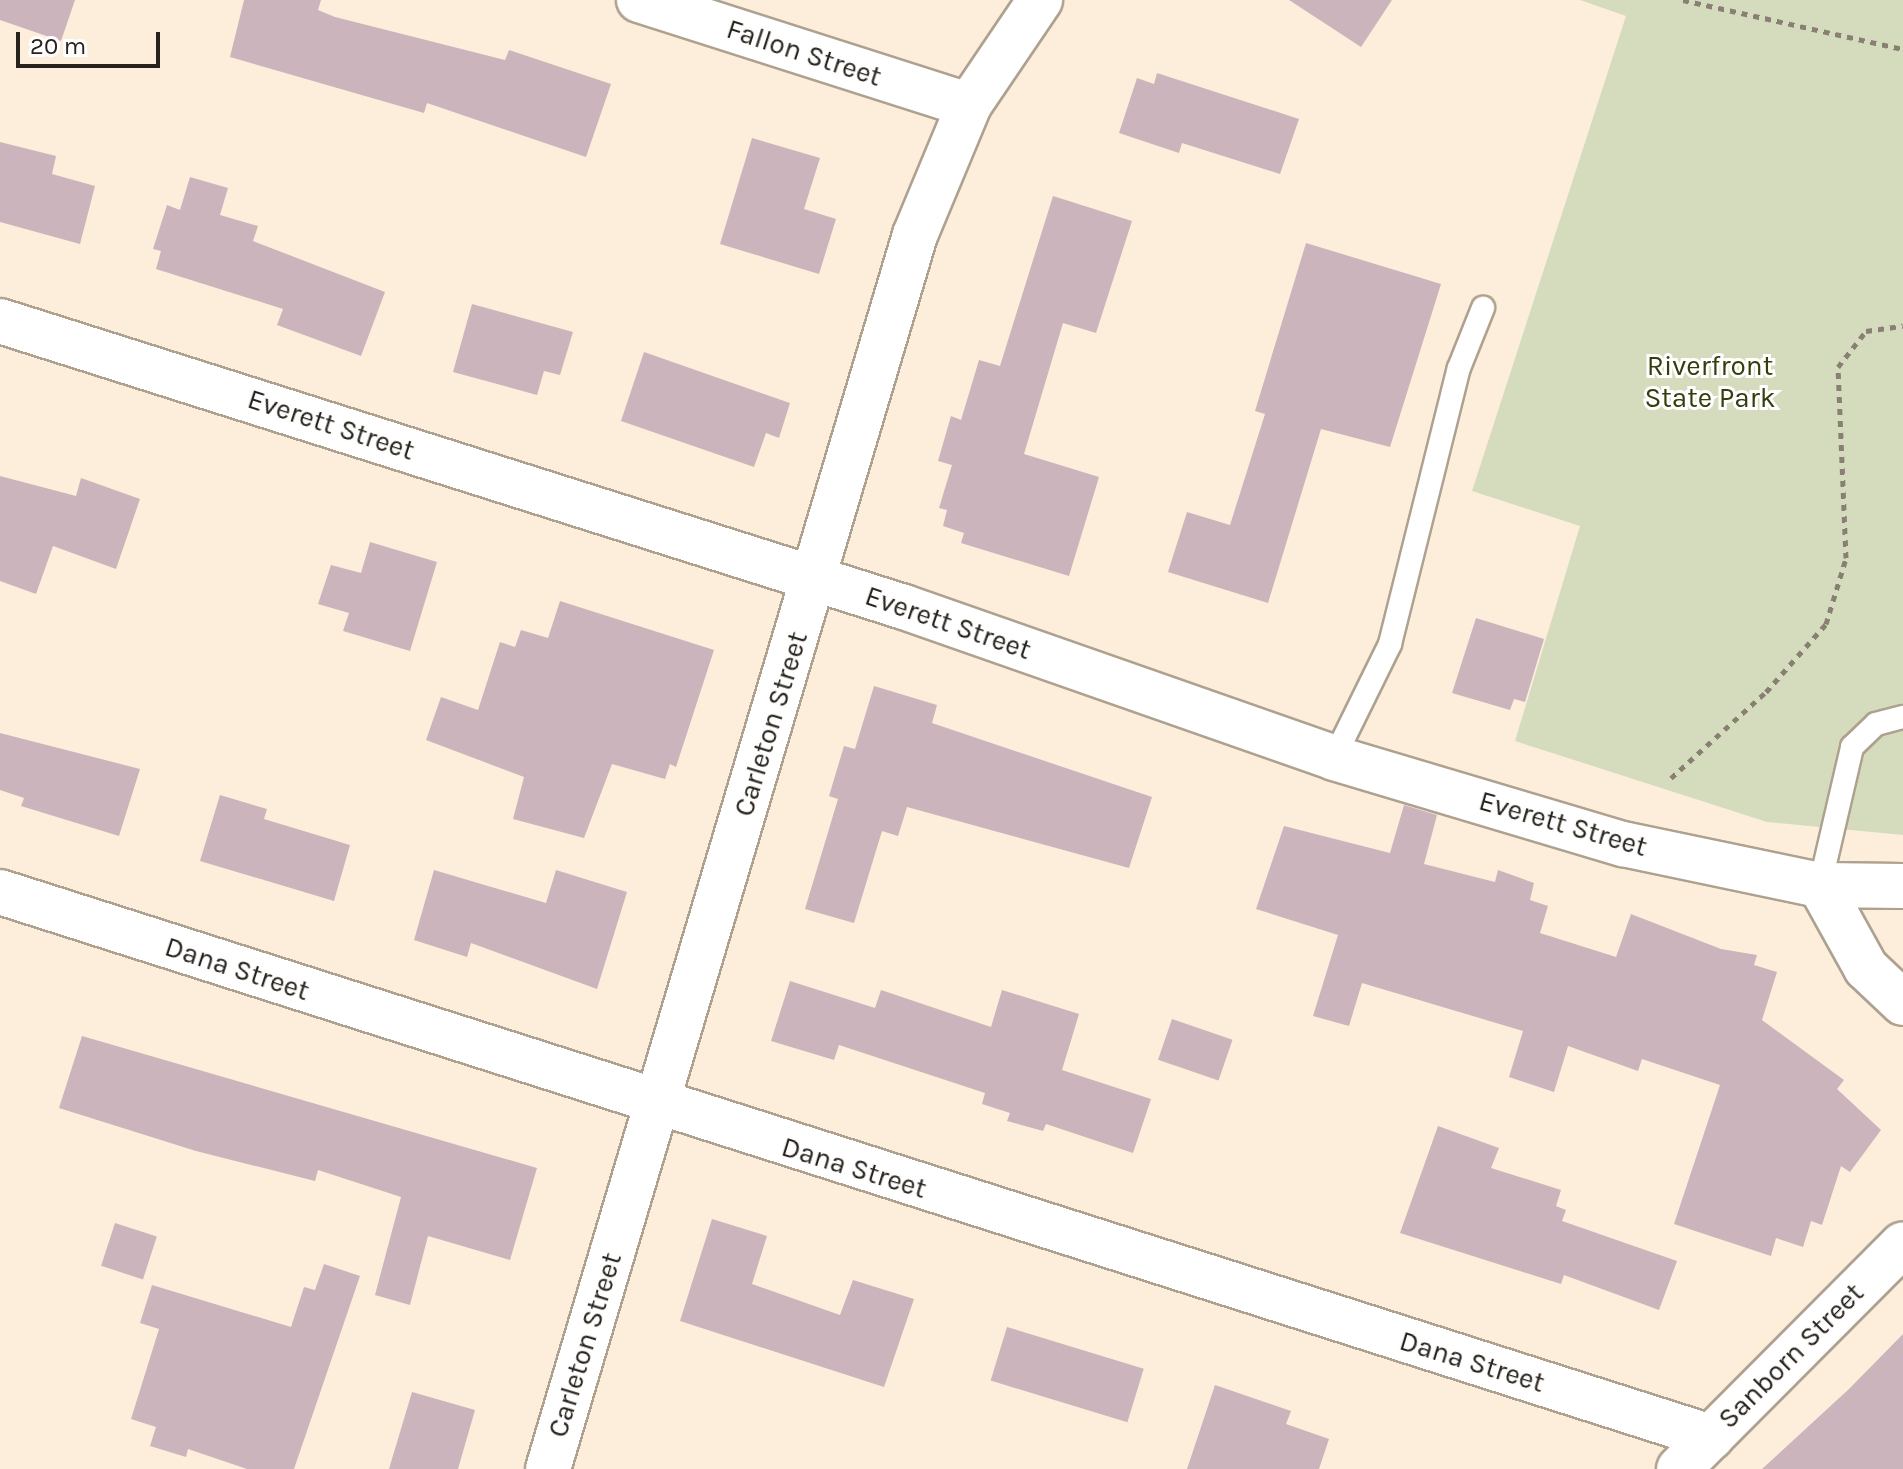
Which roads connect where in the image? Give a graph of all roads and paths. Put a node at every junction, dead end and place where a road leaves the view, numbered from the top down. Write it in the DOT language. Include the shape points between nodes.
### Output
graph roads {
  1 [pos="639,0"];
  2 [pos="1040,0"];
  3 [pos="1683,0"];
  4 [pos="1903,49"];
  5 [pos="969,105"];
  6 [pos="1483,308"];
  7 [pos="0,321"];
  8 [pos="1903,326"];
  9 [pos="814,578"];
  10 [pos="1903,717"];
  11 [pos="1334,758"];
  12 [pos="1671,778"];
  13 [pos="1820,885"];
  14 [pos="1903,886"];
  15 [pos="0,892"];
  16 [pos="1903,1003"];
  17 [pos="657,1106"];
  18 [pos="1903,1244"];
  19 [pos="1711,1437"];
  20 [pos="548,1469"];
  21 [pos="1679,1469"];
  1 -- 5 [label="street, Fallon Street"];
  2 -- 5 [label="street, Carleton Street"];
  3 -- 4 [label="path"];
  5 -- 9 [label="street, Carleton Street" via="915,235"];
  6 -- 11 [label="lane" via="1459,368 1390,644"];
  7 -- 9 [label="street, Everett Street"];
  8 -- 12 [label="path" via="1866,331 1848,345 1838,367 1846,558 1826,624 1766,692"];
  9 -- 11 [label="street, Everett Street"];
  9 -- 17 [label="street, Carleton Street"];
  10 -- 13 [label="lane" via="1876,724 1852,747"];
  11 -- 13 [label="street, Everett Street" via="1623,844"];
  13 -- 14 [label="street, Everett Street"];
  13 -- 16 [label="street" via="1866,968"];
  15 -- 17 [label="street, Dana Street"];
  17 -- 19 [label="street, Dana Street"];
  17 -- 20 [label="street, Carleton Street"];
  18 -- 19 [label="street, Sanborn Street"];
  19 -- 21 [label="street, Sanborn Street"];
}
